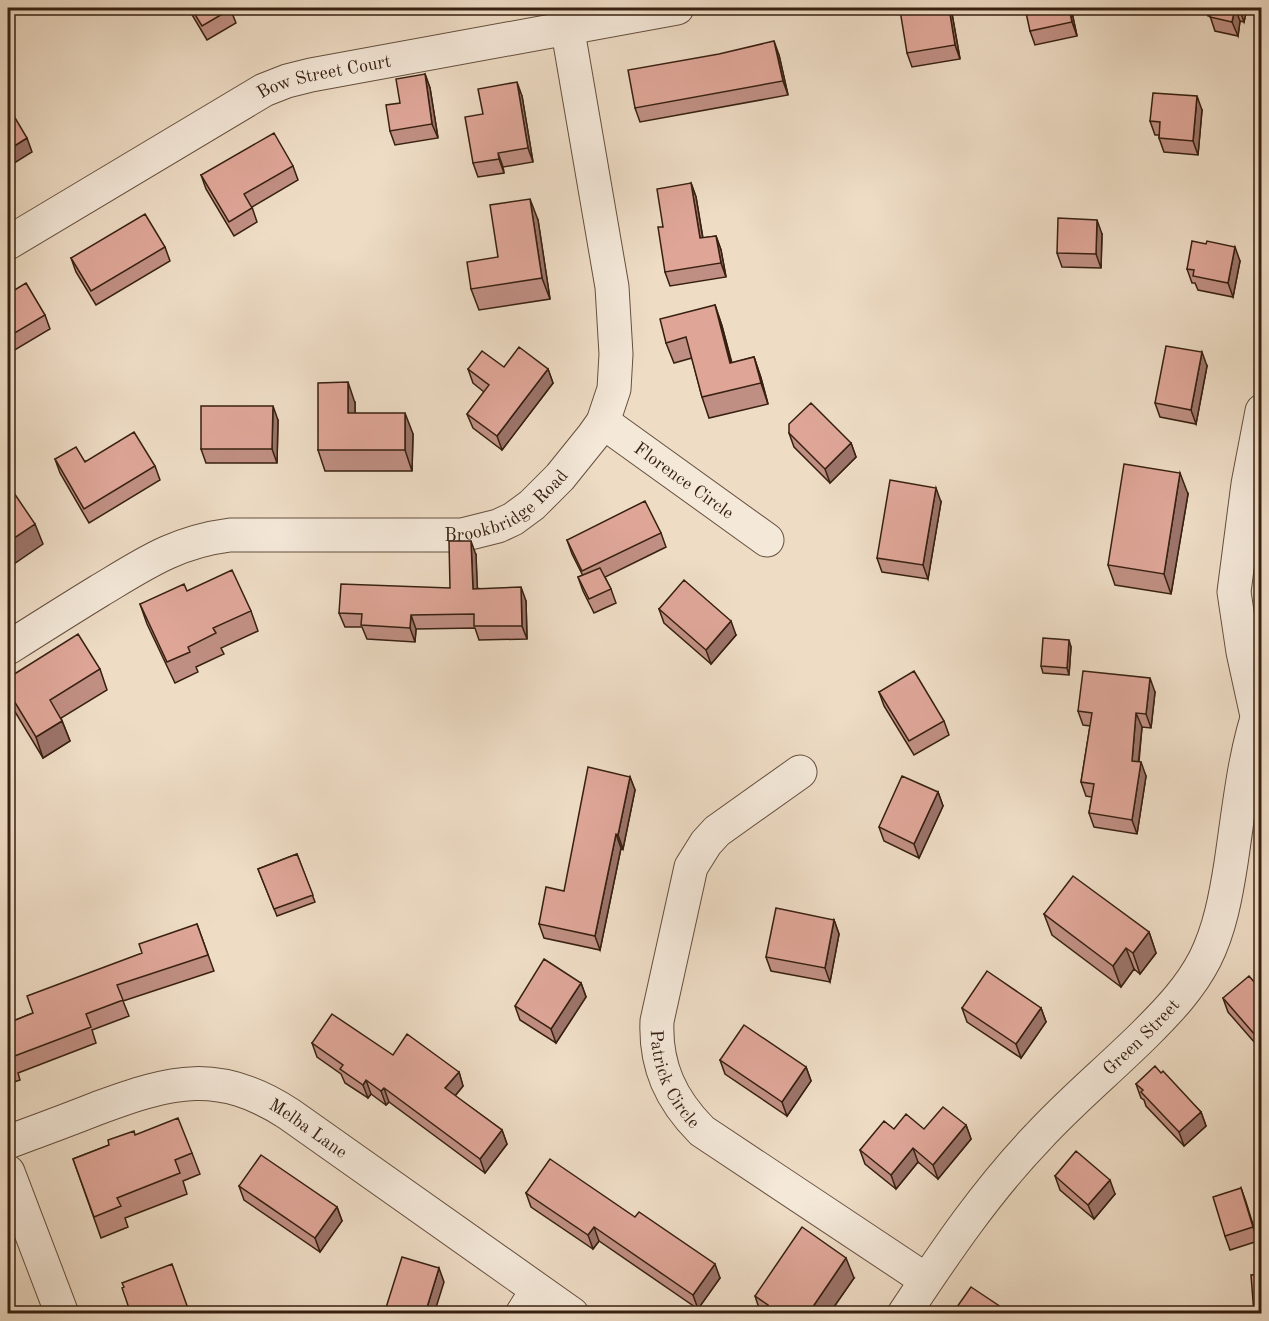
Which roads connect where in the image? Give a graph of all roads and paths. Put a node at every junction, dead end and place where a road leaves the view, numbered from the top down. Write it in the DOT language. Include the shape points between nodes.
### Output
graph roads {
  1 [pos="677,8"];
  2 [pos="565,17"];
  3 [pos="8,243"];
  4 [pos="1262,411"];
  5 [pos="603,422"];
  6 [pos="767,540"];
  7 [pos="8,648"];
  8 [pos="1259,709"];
  9 [pos="800,772"];
  10 [pos="8,1142"];
  11 [pos="8,1172"];
  12 [pos="926,1280"];
  13 [pos="530,1302"];
  14 [pos="62,1314"];
  15 [pos="572,1314"];
  16 [pos="904,1314"];
  1 -- 2 [label="street, Bow Street Court"];
  2 -- 3 [label="street, Bow Street Court" via="310,75 264,90"];
  2 -- 5 [label="street, Brookbridge Road" via="612,287 616,374"];
  4 -- 8 [label="street" via="1234,592 1243,652"];
  5 -- 6 [label="street, Florence Circle"];
  5 -- 7 [label="street, Brookbridge Road" via="560,477 532,505 498,526 438,536 212,537 161,554"];
  8 -- 12 [label="street, Green Street" via="1220,916 1212,945 1198,972 1171,1008 1012,1166"];
  9 -- 12 [label="street, Patrick Circle" via="717,831 691,867 657,1021 656,1039 663,1073 679,1105 702,1131"];
  10 -- 13 [label="street, Melba Lane" via="154,1088 189,1083 241,1090 289,1114"];
  11 -- 14 [label="street"];
  12 -- 16 [label="street, Green Street"];
  13 -- 15 [label="street, Melba Lane"];
}
